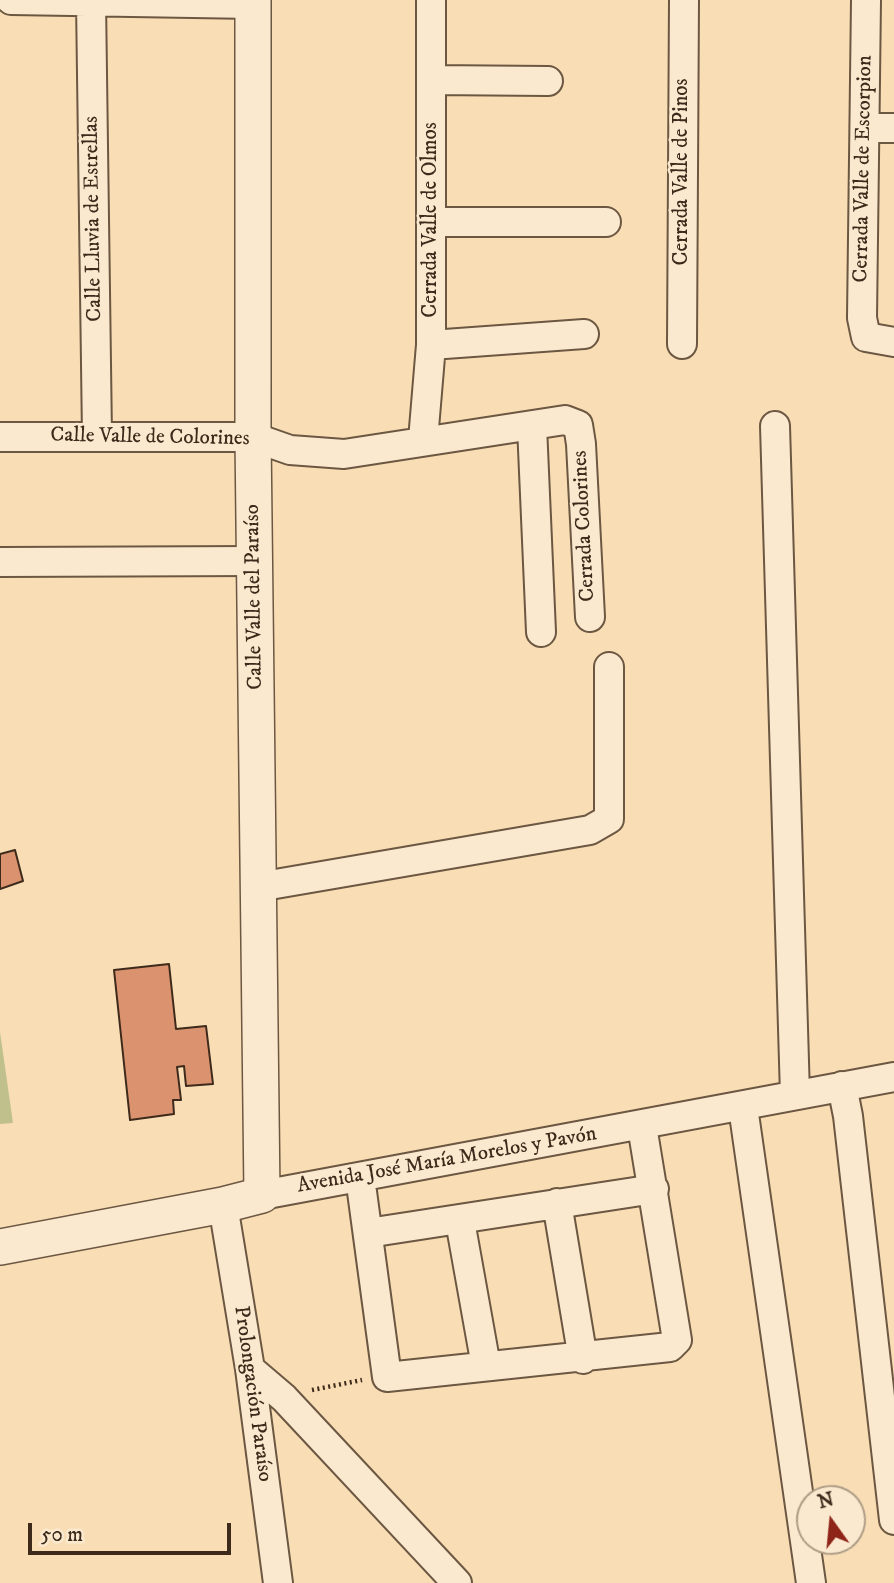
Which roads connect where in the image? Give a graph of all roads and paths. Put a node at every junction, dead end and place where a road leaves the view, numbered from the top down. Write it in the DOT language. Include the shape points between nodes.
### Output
graph roads {
  1 [pos="11,0"];
  2 [pos="431,0"];
  3 [pos="447,0"];
  4 [pos="684,0"];
  5 [pos="866,0"];
  6 [pos="91,1"];
  7 [pos="253,2"];
  8 [pos="432,80"];
  9 [pos="548,81"];
  10 [pos="880,128"];
  11 [pos="432,222"];
  12 [pos="606,222"];
  13 [pos="584,334"];
  14 [pos="894,342"];
  15 [pos="682,344"];
  16 [pos="431,345"];
  17 [pos="532,426"];
  18 [pos="775,426"];
  19 [pos="97,436"];
  20 [pos="0,437"];
  21 [pos="253,437"];
  22 [pos="423,440"];
  23 [pos="255,561"];
  24 [pos="0,562"];
  25 [pos="590,617"];
  26 [pos="541,632"];
  27 [pos="610,667"];
  28 [pos="258,887"];
  29 [pos="894,1076"];
  30 [pos="842,1086"];
  31 [pos="795,1095"];
  32 [pos="743,1107"];
  33 [pos="642,1126"];
  34 [pos="360,1177"];
  35 [pos="654,1189"];
  36 [pos="262,1195"];
  37 [pos="557,1203"];
  38 [pos="223,1205"];
  39 [pos="460,1220"];
  40 [pos="368,1233"];
  41 [pos="0,1247"];
  42 [pos="583,1359"];
  43 [pos="486,1366"];
  44 [pos="250,1369"];
  45 [pos="894,1520"];
  46 [pos="278,1583"];
  47 [pos="457,1583"];
  48 [pos="811,1583"];
  1 -- 6 [label="street"];
  2 -- 3 [label="street"];
  2 -- 8 [label="street, Cerrada Valle de Olmos"];
  4 -- 15 [label="street, Cerrada Valle de Pinos"];
  5 -- 10 [label="street, Cerrada Valle de Escorpion"];
  6 -- 7 [label="street"];
  6 -- 19 [label="street, Calle Lluvia de Estrellas"];
  7 -- 21 [label="street, Calle Valle del Paraíso"];
  8 -- 9 [label="street"];
  8 -- 11 [label="street, Cerrada Valle de Olmos"];
  10 -- 14 [label="street, Cerrada Valle de Escorpion" via="862,318 866,337"];
  11 -- 12 [label="street"];
  11 -- 16 [label="street, Cerrada Valle de Olmos"];
  13 -- 16 [label="street"];
  16 -- 22 [label="street, Cerrada Valle de Olmos"];
  17 -- 22 [label="street, Cerrada Colorines"];
  17 -- 25 [label="street, Cerrada Colorines" via="565,420 578,425"];
  17 -- 26 [label="street"];
  18 -- 31 [label="street"];
  19 -- 20 [label="street, Calle Valle de Colorines"];
  19 -- 21 [label="street, Calle Valle de Colorines"];
  21 -- 22 [label="street, Calle Valle de Colorines" via="290,450 344,454"];
  21 -- 23 [label="street, Calle Valle del Paraíso"];
  23 -- 24 [label="street"];
  23 -- 28 [label="street, Calle Valle del Paraíso"];
  27 -- 28 [label="street" via="609,818 590,830"];
  28 -- 36 [label="street, Calle Valle del Paraíso"];
  29 -- 30 [label="street, Avenida José María Morelos y Pavón"];
  30 -- 31 [label="street, Avenida José María Morelos y Pavón"];
  30 -- 45 [label="street"];
  31 -- 32 [label="street, Avenida José María Morelos y Pavón"];
  32 -- 33 [label="street, Avenida José María Morelos y Pavón"];
  32 -- 48 [label="street"];
  33 -- 34 [label="street, Avenida José María Morelos y Pavón"];
  33 -- 35 [label="street"];
  34 -- 36 [label="street, Avenida José María Morelos y Pavón"];
  34 -- 40 [label="street"];
  35 -- 37 [label="street"];
  35 -- 42 [label="street" via="677,1340 670,1347"];
  36 -- 38 [label="street, Avenida José María Morelos y Pavón"];
  37 -- 39 [label="street"];
  37 -- 42 [label="street"];
  38 -- 41 [label="street, Avenida José María Morelos y Pavón"];
  38 -- 44 [label="street, Prolongación Paraíso"];
  39 -- 40 [label="street"];
  39 -- 43 [label="street"];
  40 -- 43 [label="street" via="387,1377"];
  42 -- 43 [label="street"];
  44 -- 46 [label="street, Prolongación Paraíso"];
  44 -- 47 [label="street" via="284,1398"];
}
